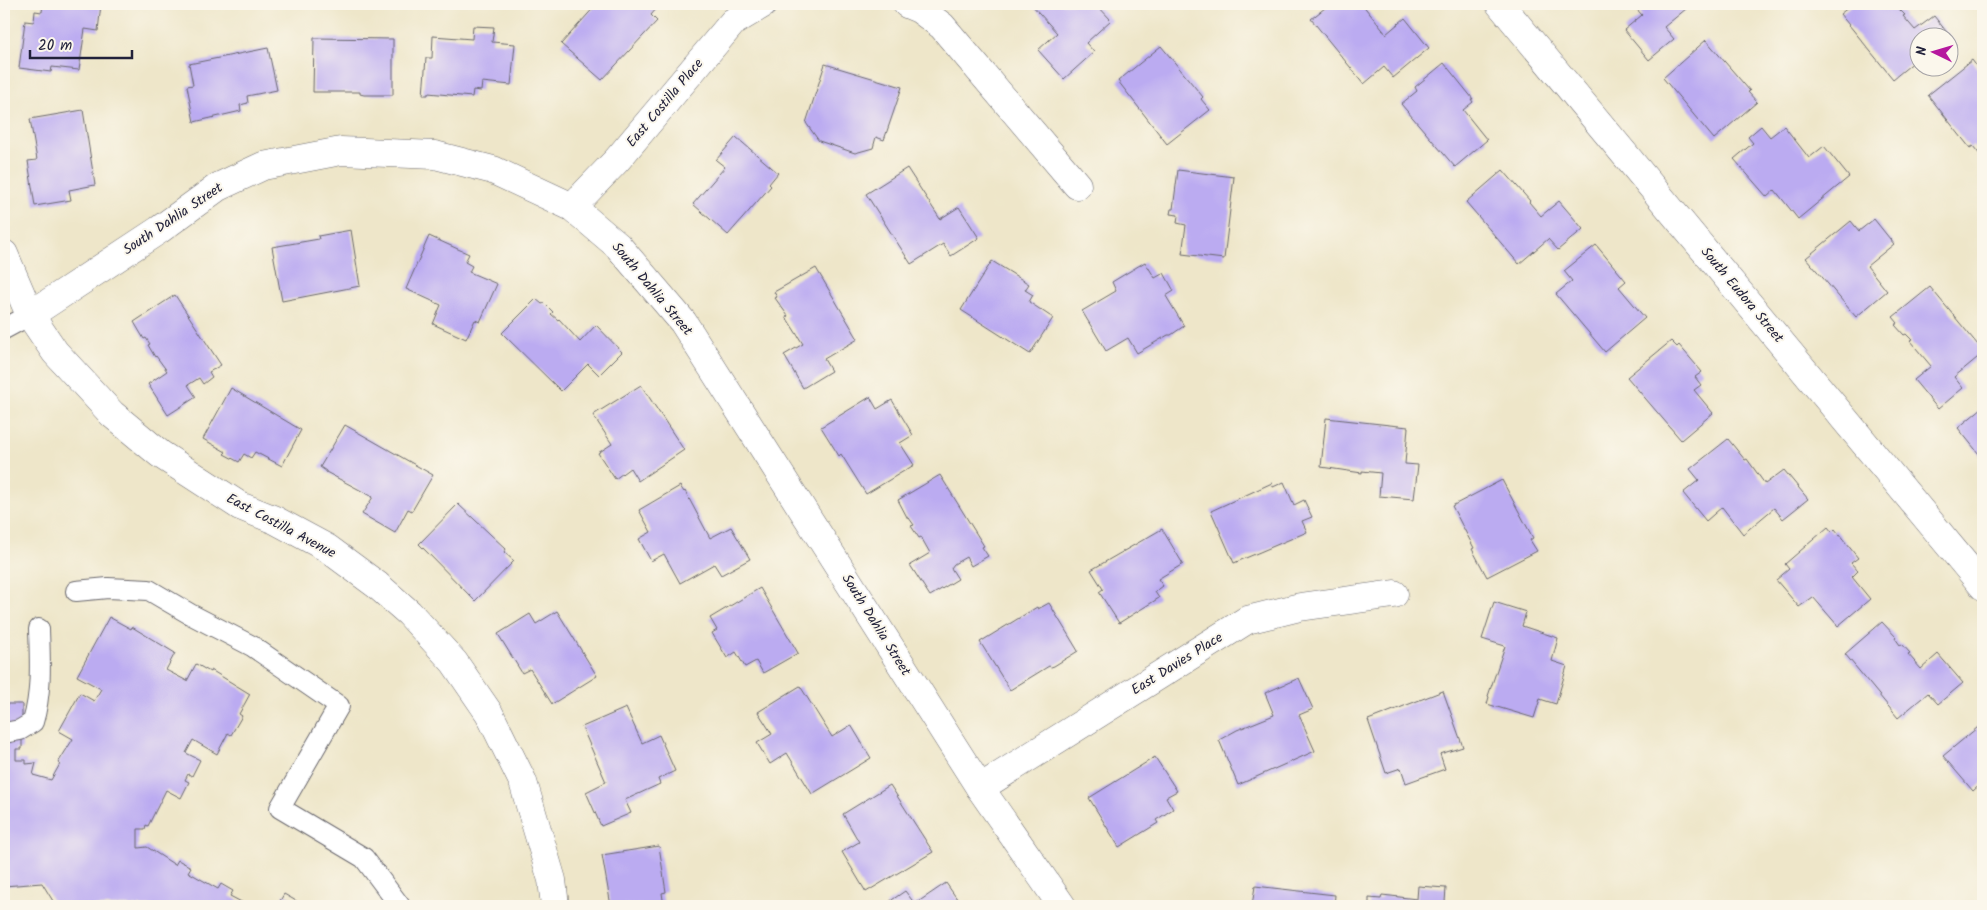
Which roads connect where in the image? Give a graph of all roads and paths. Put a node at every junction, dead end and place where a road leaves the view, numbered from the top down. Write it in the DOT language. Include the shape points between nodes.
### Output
graph roads {
  1 [pos="763,4"];
  2 [pos="907,4"];
  3 [pos="1500,4"];
  4 [pos="1077,186"];
  5 [pos="572,208"];
  6 [pos="4,254"];
  7 [pos="30,315"];
  8 [pos="4,329"];
  9 [pos="1983,586"];
  10 [pos="76,590"];
  11 [pos="1394,594"];
  12 [pos="39,629"];
  13 [pos="4,733"];
  14 [pos="980,788"];
  15 [pos="400,906"];
  16 [pos="555,906"];
  17 [pos="1062,906"];
  1 -- 5 [label="street, East Costilla Place" via="733,22 617,160"];
  2 -- 4 [label="street" via="942,26"];
  3 -- 9 [label="street, South Eudora Street"];
  5 -- 7 [label="street, South Dahlia Street" via="493,170 435,155 341,151 263,166 218,187"];
  5 -- 14 [label="street, South Dahlia Street" via="618,246 683,322"];
  6 -- 7 [label="street, East Costilla Avenue"];
  7 -- 8 [label="lane"];
  7 -- 16 [label="street, East Costilla Avenue" via="55,352 112,414 160,454 240,506 275,520 327,548 409,612 454,662 489,713 523,782 552,880"];
  10 -- 15 [label="lane" via="149,590 252,646 340,706 280,808 364,858"];
  11 -- 14 [label="street, East Davies Place" via="1300,608 1247,620"];
  12 -- 13 [label="lane" via="40,693 33,722 20,730"];
  14 -- 17 [label="street, South Dahlia Street"];
}
